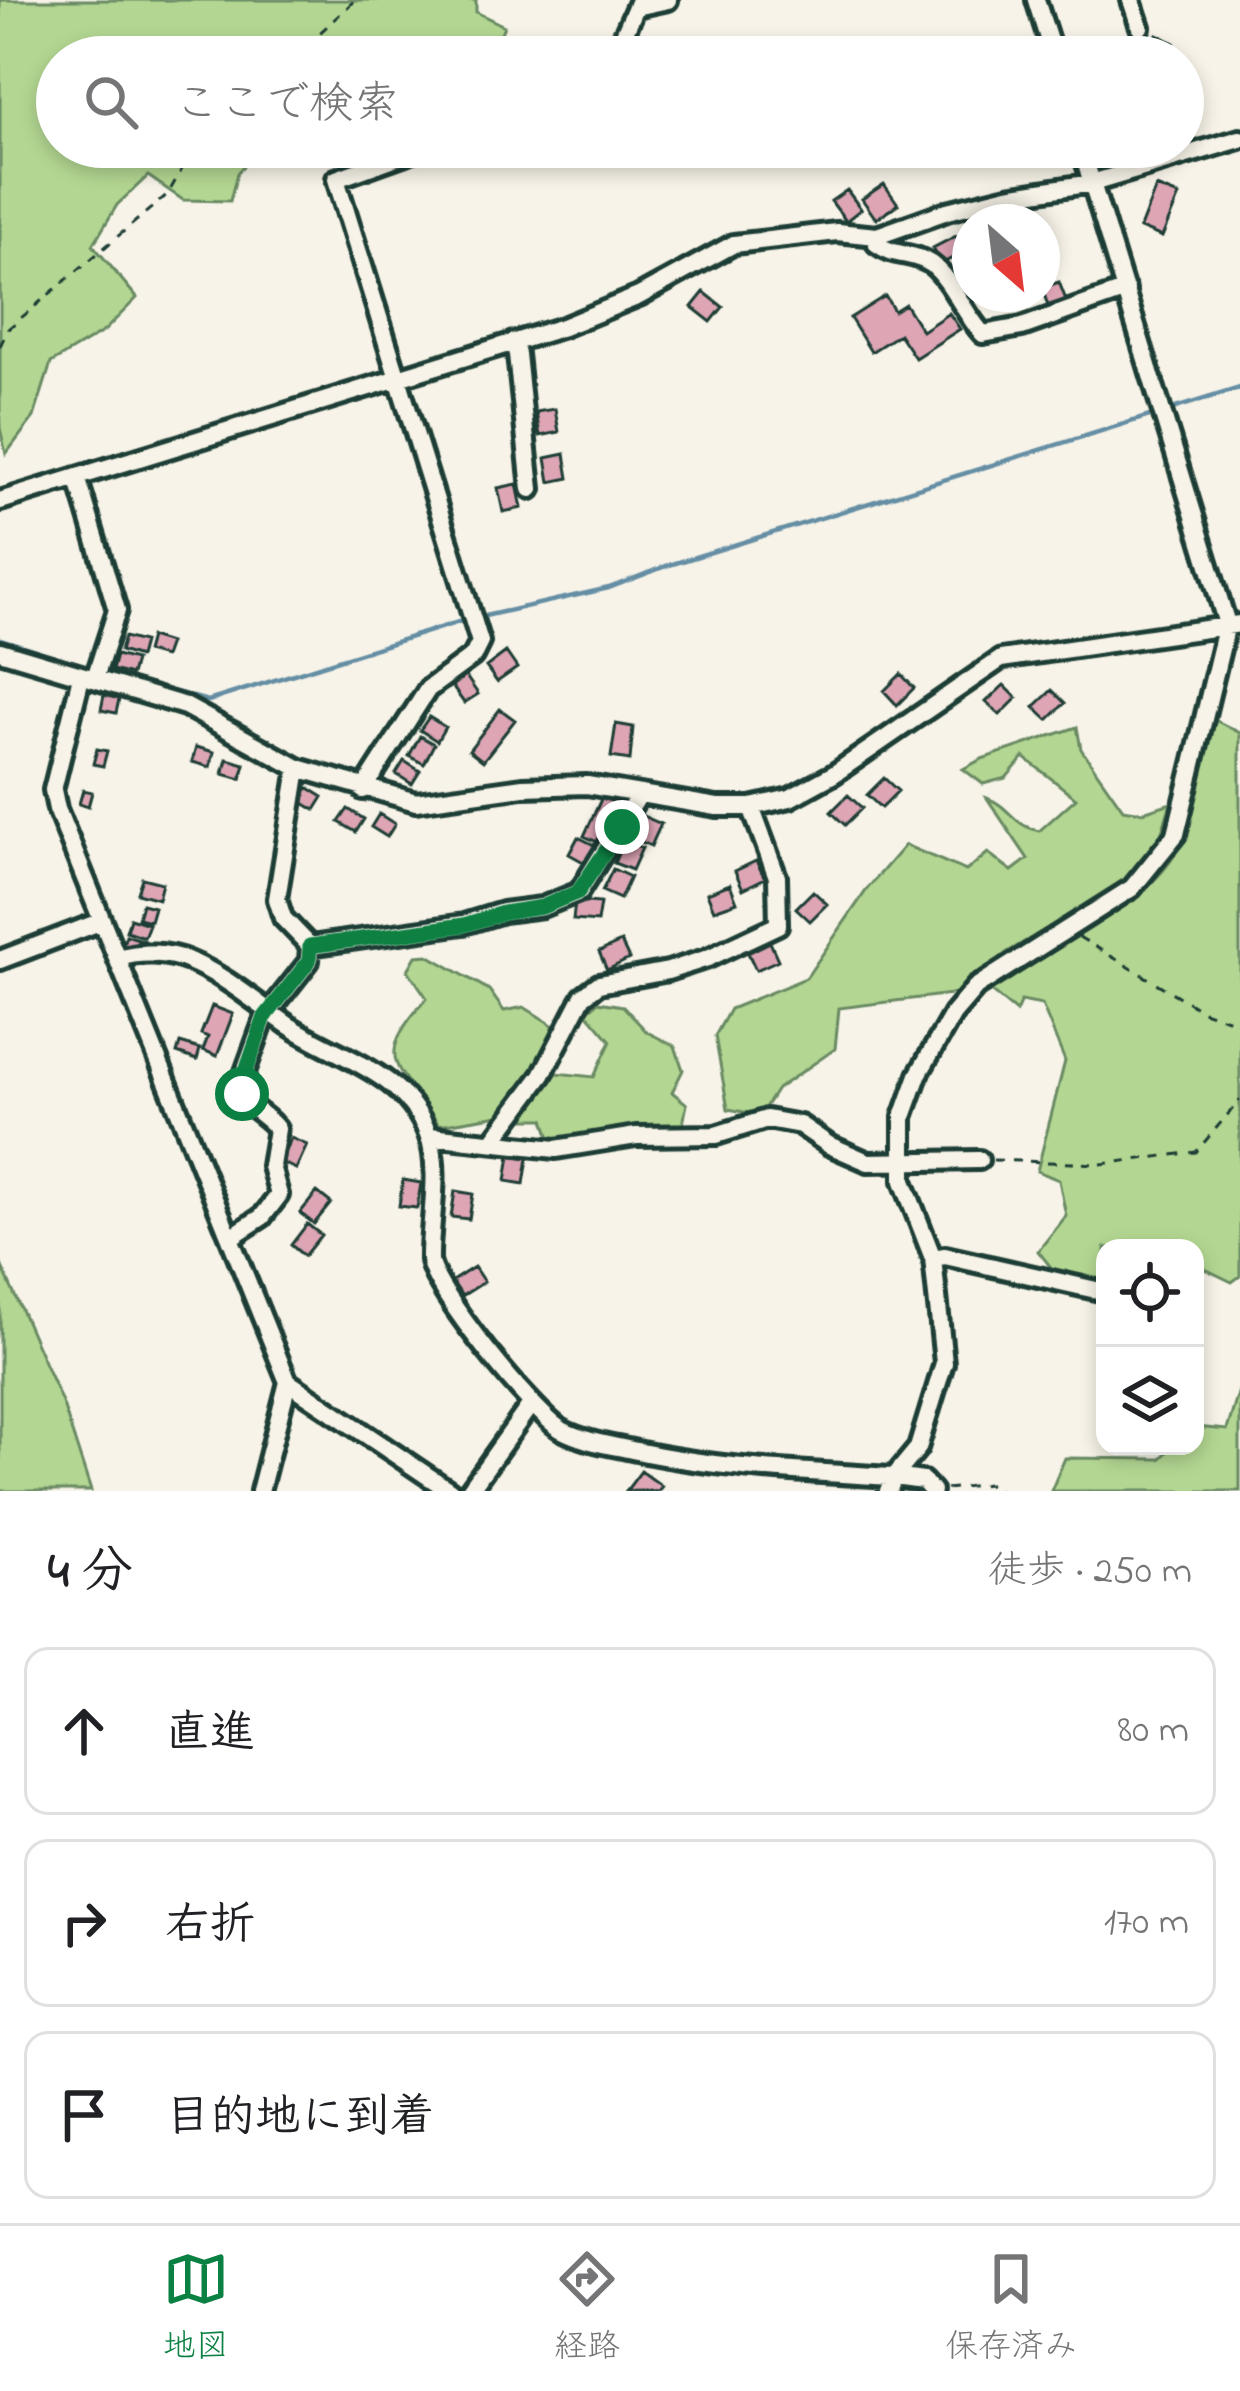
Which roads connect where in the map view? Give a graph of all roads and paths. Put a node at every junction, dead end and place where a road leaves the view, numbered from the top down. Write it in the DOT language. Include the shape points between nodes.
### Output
graph roads {
  1 [pos="356,0"];
  2 [pos="668,0"];
  3 [pos="1036,0"];
  4 [pos="1131,0"];
  5 [pos="637,3"];
  6 [pos="1140,27"];
  7 [pos="317,36"];
  8 [pos="623,36"];
  9 [pos="1047,36"];
  10 [pos="1240,139"];
  11 [pos="1204,150"];
  12 [pos="182,168"];
  13 [pos="367,168"];
  14 [pos="1087,168"];
  15 [pos="1142,168"];
  16 [pos="1092,183"];
  17 [pos="877,236"];
  18 [pos="1126,290"];
  19 [pos="513,342"];
  20 [pos="0,346"];
  21 [pos="396,376"];
  22 [pos="77,476"];
  23 [pos="531,489"];
  24 [pos="0,501"];
  25 [pos="1233,624"];
  26 [pos="0,651"];
  27 [pos="88,678"];
  28 [pos="298,768"];
  29 [pos="362,790"];
  30 [pos="639,795"];
  31 [pos="751,807"];
  32 [pos="102,921"];
  33 [pos="1068,929"];
  34 [pos="310,946"];
  35 [pos="118,958"];
  36 [pos="0,960"];
  37 [pos="272,1012"];
  38 [pos="1240,1023"];
  39 [pos="1240,1100"];
  40 [pos="430,1136"];
  41 [pos="492,1142"];
  42 [pos="979,1160"];
  43 [pos="902,1163"];
  44 [pos="231,1238"];
  45 [pos="933,1258"];
  46 [pos="1096,1290"];
  47 [pos="287,1382"];
  48 [pos="531,1403"];
  49 [pos="891,1484"];
  50 [pos="260,1491"];
  51 [pos="450,1491"];
  52 [pos="470,1491"];
  53 [pos="932,1491"];
  54 [pos="999,1491"];
  1 -- 7 [label="path"];
  2 -- 5 [label="street"];
  3 -- 9 [label="street"];
  4 -- 6 [label="street"];
  5 -- 8 [label="street"];
  10 -- 11 [label="street"];
  12 -- 20 [label="path" via="168,194 8,328"];
  13 -- 21 [label="street" via="336,179"];
  14 -- 16 [label="street"];
  15 -- 16 [label="street"];
  16 -- 17 [label="street" via="947,211"];
  16 -- 18 [label="street"];
  17 -- 18 [label="street" via="889,254 935,267 983,334"];
  17 -- 19 [label="street" via="837,232 734,244 639,296"];
  18 -- 25 [label="street"];
  19 -- 21 [label="street"];
  19 -- 23 [label="street"];
  21 -- 22 [label="street"];
  21 -- 29 [label="street" via="480,642 428,689"];
  22 -- 24 [label="street"];
  22 -- 27 [label="street" via="117,610"];
  25 -- 31 [label="street" via="1001,658 834,774 790,798"];
  25 -- 33 [label="street" via="1176,834 1132,888"];
  26 -- 27 [label="street"];
  27 -- 28 [label="street" via="185,706"];
  27 -- 32 [label="street" via="53,790"];
  28 -- 29 [label="street"];
  28 -- 34 [label="street" via="277,899 283,918"];
  29 -- 30 [label="street" via="416,802 587,785"];
  30 -- 31 [label="street"];
  30 -- 34 [label="street" via="578,892 464,925"];
  31 -- 41 [label="street" via="777,877 778,925 708,958 598,984"];
  32 -- 35 [label="street"];
  32 -- 36 [label="street"];
  33 -- 38 [label="path" via="1203,1011"];
  33 -- 43 [label="street" via="976,987 953,1014 903,1117"];
  34 -- 37 [label="street" via="309,961"];
  35 -- 37 [label="street" via="166,954 191,962"];
  35 -- 44 [label="street"];
  37 -- 40 [label="street" via="386,1078"];
  37 -- 44 [label="street" via="242,1094 278,1129 271,1166 279,1195"];
  39 -- 42 [label="path" via="1196,1152 1102,1164"];
  40 -- 41 [label="street"];
  40 -- 48 [label="street" via="430,1263 440,1289"];
  41 -- 43 [label="street" via="556,1149 716,1135 767,1119 800,1125 868,1162"];
  42 -- 43 [label="street"];
  43 -- 45 [label="street"];
  44 -- 47 [label="street"];
  45 -- 46 [label="street"];
  45 -- 49 [label="street" via="944,1364 918,1448"];
  47 -- 50 [label="street"];
  47 -- 51 [label="street"];
  48 -- 49 [label="street" via="560,1429 592,1441 699,1465"];
  48 -- 52 [label="street"];
  49 -- 53 [label="street" via="922,1481"];
  53 -- 54 [label="path" via="988,1484"];
}
